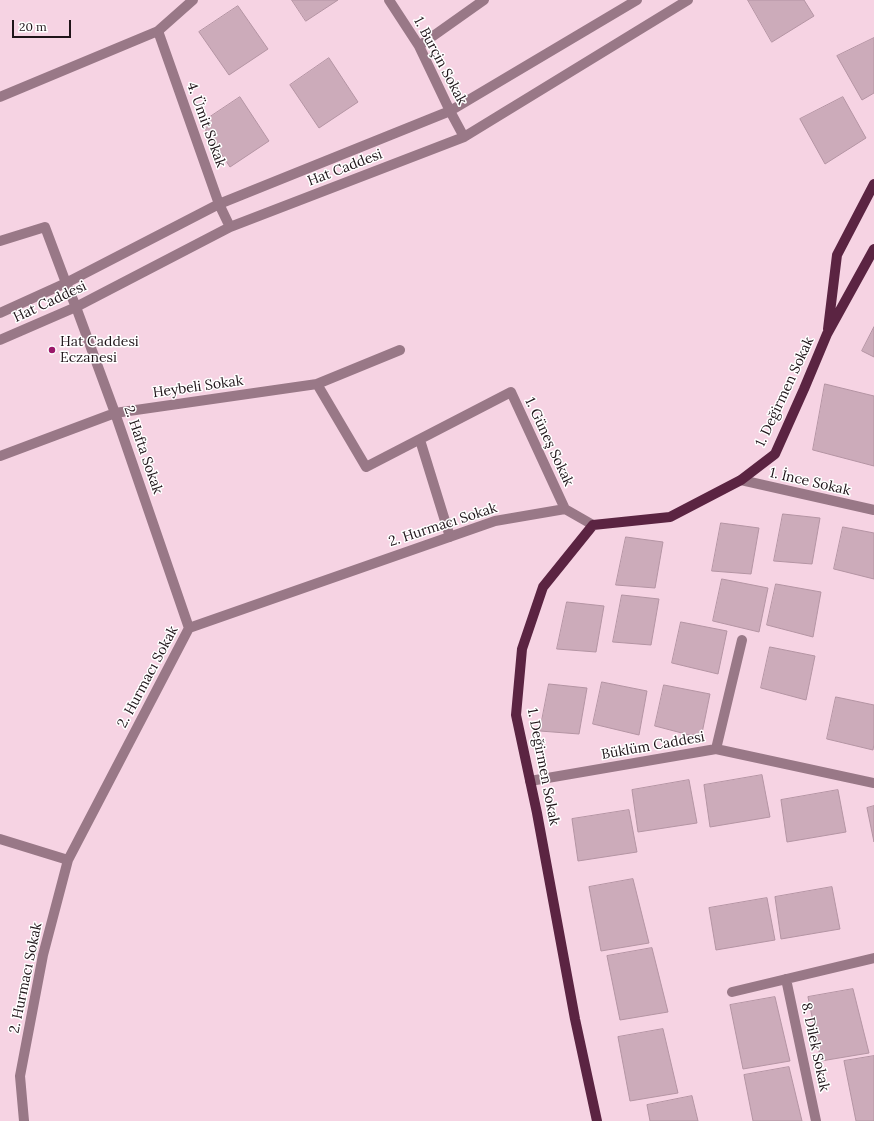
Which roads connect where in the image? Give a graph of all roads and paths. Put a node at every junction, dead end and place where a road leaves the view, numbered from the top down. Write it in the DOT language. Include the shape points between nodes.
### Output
graph roads {
  1 [pos="193,0"];
  2 [pos="388,0"];
  3 [pos="484,0"];
  4 [pos="637,0"];
  5 [pos="688,0"];
  6 [pos="158,32"];
  7 [pos="419,46"];
  8 [pos="0,98"];
  9 [pos="450,111"];
  10 [pos="464,137"];
  11 [pos="874,184"];
  12 [pos="219,204"];
  13 [pos="230,227"];
  14 [pos="0,241"];
  15 [pos="874,249"];
  16 [pos="66,284"];
  17 [pos="76,307"];
  18 [pos="0,313"];
  19 [pos="827,334"];
  20 [pos="0,340"];
  21 [pos="400,350"];
  22 [pos="317,384"];
  23 [pos="116,413"];
  24 [pos="420,440"];
  25 [pos="0,456"];
  26 [pos="741,480"];
  27 [pos="565,509"];
  28 [pos="874,510"];
  29 [pos="593,525"];
  30 [pos="450,537"];
  31 [pos="189,628"];
  32 [pos="742,640"];
  33 [pos="716,749"];
  34 [pos="530,781"];
  35 [pos="874,783"];
  36 [pos="0,839"];
  37 [pos="68,860"];
  38 [pos="874,958"];
  39 [pos="786,979"];
  40 [pos="732,992"];
  41 [pos="24,1121"];
  42 [pos="597,1121"];
  43 [pos="816,1121"];
  1 -- 6 [label="street"];
  2 -- 7 [label="street, 1. Burçin Sokak"];
  3 -- 7 [label="street"];
  4 -- 9 [label="street, Hat Caddesi"];
  5 -- 10 [label="street, Hat Caddesi"];
  6 -- 8 [label="street"];
  6 -- 12 [label="street, 4. Ümit Sokak"];
  7 -- 9 [label="street, 1. Burçin Sokak"];
  9 -- 10 [label="street, 1. Burçin Sokak"];
  9 -- 12 [label="street, Hat Caddesi"];
  10 -- 13 [label="street, Hat Caddesi"];
  11 -- 19 [label="main road, 1. Değirmen Sokak" via="837,255"];
  12 -- 13 [label="street, 4. Ümit Sokak"];
  12 -- 16 [label="street, Hat Caddesi"];
  13 -- 17 [label="street, Hat Caddesi"];
  14 -- 16 [label="street, 2. Hafta Sokak" via="45,227"];
  15 -- 19 [label="main road, 1. Değirmen Sokak"];
  16 -- 17 [label="street, 2. Hafta Sokak"];
  16 -- 18 [label="street, Hat Caddesi"];
  17 -- 20 [label="street, Hat Caddesi"];
  17 -- 23 [label="street, 2. Hafta Sokak"];
  19 -- 26 [label="main road, 1. Değirmen Sokak" via="775,454"];
  21 -- 22 [label="street, Heybeli Sokak"];
  22 -- 23 [label="street, Heybeli Sokak"];
  22 -- 24 [label="street, 1. Güneş Sokak" via="366,467"];
  23 -- 25 [label="street, Heybeli Sokak"];
  23 -- 31 [label="street, 2. Hafta Sokak"];
  24 -- 27 [label="street, 1. Güneş Sokak" via="511,392"];
  24 -- 30 [label="street"];
  26 -- 28 [label="street, 1. İnce Sokak"];
  26 -- 29 [label="main road, 1. Değirmen Sokak" via="670,517"];
  27 -- 29 [label="street"];
  27 -- 30 [label="street, 2. Hurmacı Sokak" via="495,521"];
  29 -- 34 [label="main road, 1. Değirmen Sokak" via="543,587 522,649 516,715"];
  30 -- 31 [label="street, 2. Hurmacı Sokak"];
  31 -- 37 [label="street, 2. Hurmacı Sokak"];
  32 -- 33 [label="street"];
  33 -- 34 [label="street, Büklüm Caddesi"];
  33 -- 35 [label="street, Büklüm Caddesi"];
  34 -- 42 [label="main road, 1. Değirmen Sokak"];
  36 -- 37 [label="street"];
  37 -- 41 [label="street, 2. Hurmacı Sokak" via="43,955 20,1076"];
  38 -- 39 [label="street"];
  39 -- 40 [label="street"];
  39 -- 43 [label="street, 8. Dilek Sokak"];
}
